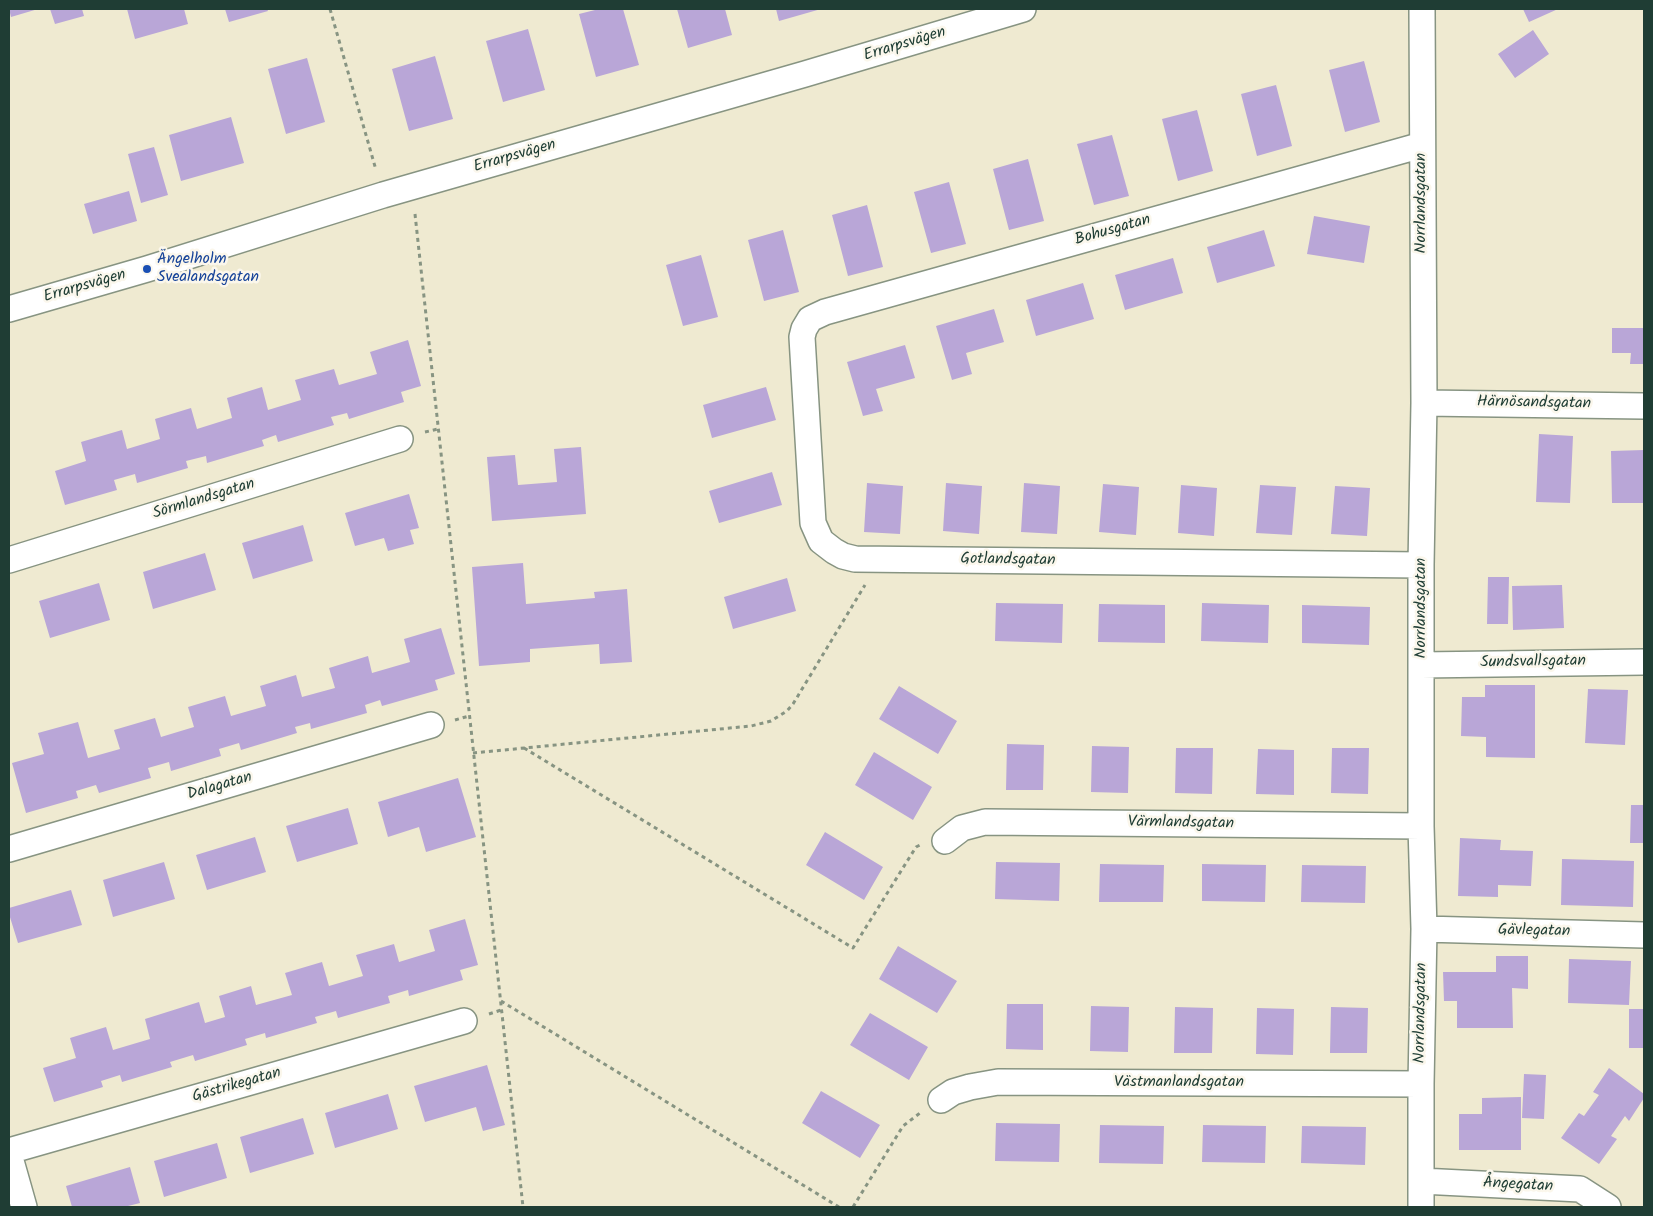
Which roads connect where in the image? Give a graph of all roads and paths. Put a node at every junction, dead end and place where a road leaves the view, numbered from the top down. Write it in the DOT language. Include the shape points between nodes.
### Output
graph roads {
  1 [pos="330,9"];
  2 [pos="1023,9"];
  3 [pos="1422,9"];
  4 [pos="1422,145"];
  5 [pos="412,186"];
  6 [pos="383,195"];
  7 [pos="9,309"];
  8 [pos="806,324"];
  9 [pos="1424,403"];
  10 [pos="1644,406"];
  11 [pos="400,439"];
  12 [pos="881,559"];
  13 [pos="9,560"];
  14 [pos="1422,565"];
  15 [pos="1644,662"];
  16 [pos="1421,665"];
  17 [pos="431,725"];
  18 [pos="524,748"];
  19 [pos="473,753"];
  20 [pos="1421,826"];
  21 [pos="946,842"];
  22 [pos="9,849"];
  23 [pos="1424,929"];
  24 [pos="1644,935"];
  25 [pos="500,1001"];
  26 [pos="464,1021"];
  27 [pos="1421,1084"];
  28 [pos="941,1100"];
  29 [pos="9,1152"];
  30 [pos="1421,1181"];
  31 [pos="24,1207"];
  32 [pos="523,1207"];
  33 [pos="839,1207"];
  34 [pos="853,1207"];
  35 [pos="1421,1207"];
  36 [pos="1608,1207"];
  1 -- 6 [label="path"];
  2 -- 5 [label="street, Errarpsvägen"];
  3 -- 4 [label="street, Norrlandsgatan"];
  4 -- 8 [label="street, Bohusgatan" via="825,312"];
  4 -- 9 [label="street, Norrlandsgatan"];
  5 -- 6 [label="street, Errarpsvägen"];
  5 -- 19 [label="path"];
  6 -- 7 [label="street, Errarpsvägen"];
  8 -- 12 [label="street, Gotlandsgatan" via="802,350 813,523 821,541 843,556"];
  9 -- 10 [label="street, Härnösandsgatan"];
  9 -- 14 [label="street, Norrlandsgatan"];
  11 -- 13 [label="street, Sörmlandsgatan"];
  12 -- 14 [label="street, Gotlandsgatan"];
  12 -- 18 [label="path" via="793,704 779,716 750,726"];
  14 -- 16 [label="street, Norrlandsgatan"];
  15 -- 16 [label="street, Sundsvallsgatan"];
  16 -- 20 [label="street, Norrlandsgatan"];
  17 -- 22 [label="street, Dalagatan"];
  18 -- 19 [label="path"];
  18 -- 21 [label="path" via="853,948 916,848 930,840"];
  19 -- 25 [label="path"];
  20 -- 21 [label="street, Värmlandsgatan" via="985,822 962,828"];
  20 -- 23 [label="street, Norrlandsgatan"];
  23 -- 24 [label="street, Gävlegatan"];
  23 -- 27 [label="street, Norrlandsgatan"];
  25 -- 32 [label="path"];
  25 -- 33 [label="path"];
  26 -- 29 [label="street, Gästrikegatan"];
  27 -- 28 [label="street, Västmanlandsgatan" via="998,1082 962,1089"];
  27 -- 30 [label="street, Norrlandsgatan"];
  28 -- 34 [label="path" via="903,1126"];
  29 -- 31 [label="street"];
  30 -- 35 [label="street, Norrlandsgatan"];
  30 -- 36 [label="street, Ångegatan" via="1580,1189"];
}
